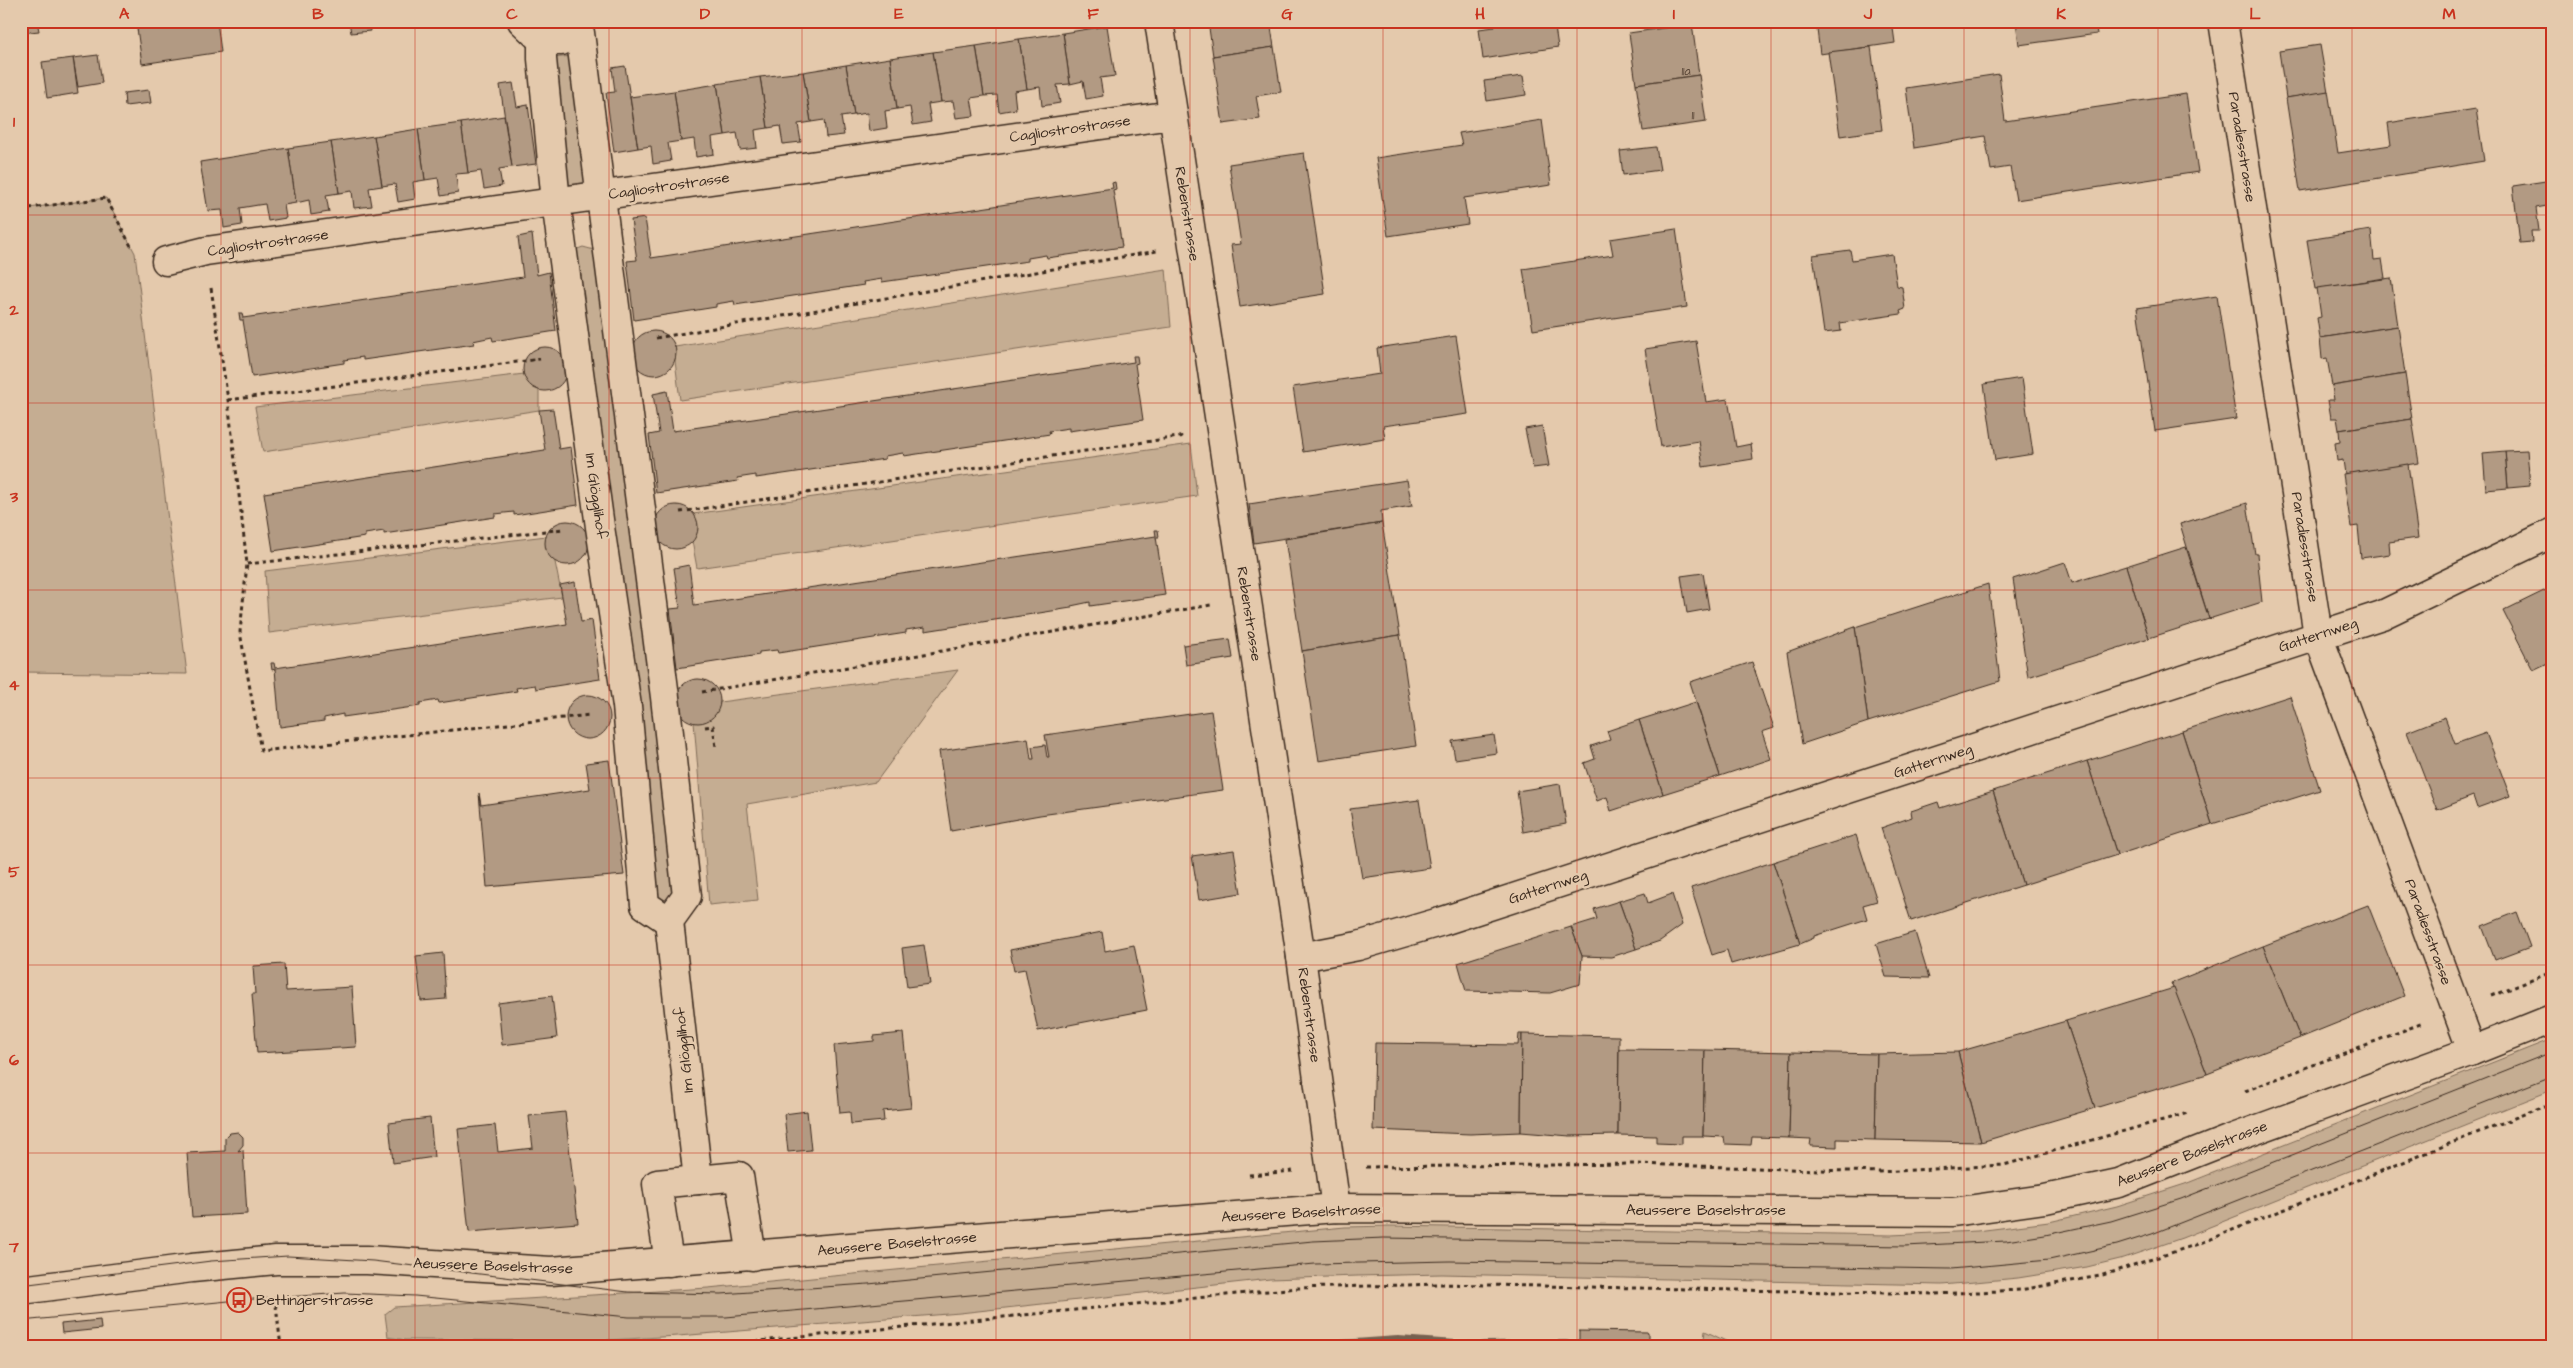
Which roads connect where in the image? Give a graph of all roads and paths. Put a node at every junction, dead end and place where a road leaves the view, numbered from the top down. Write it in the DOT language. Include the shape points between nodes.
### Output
graph roads {
  1 [pos="522,21"];
  2 [pos="1159,21"];
  3 [pos="2223,21"];
  4 [pos="584,36"];
  5 [pos="542,49"];
  6 [pos="1172,115"];
  7 [pos="600,196"];
  8 [pos="556,202"];
  9 [pos="21,209"];
  10 [pos="118,222"];
  11 [pos="1192,245"];
  12 [pos="206,251"];
  13 [pos="166,261"];
  14 [pos="655,338"];
  15 [pos="550,358"];
  16 [pos="228,400"];
  17 [pos="626,402"];
  18 [pos="585,408"];
  19 [pos="1220,431"];
  20 [pos="675,512"];
  21 [pos="567,529"];
  22 [pos="2552,532"];
  23 [pos="246,564"];
  24 [pos="648,575"];
  25 [pos="608,583"];
  26 [pos="1246,598"];
  27 [pos="2318,635"];
  28 [pos="696,693"];
  29 [pos="588,715"];
  30 [pos="671,749"];
  31 [pos="631,756"];
  32 [pos="669,921"];
  33 [pos="1301,957"];
  34 [pos="2552,972"];
  35 [pos="2512,988"];
  36 [pos="2552,1019"];
  37 [pos="2409,1028"];
  38 [pos="2472,1051"];
  39 [pos="2243,1092"];
  40 [pos="2552,1103"];
  41 [pos="2196,1110"];
  42 [pos="1636,1164"];
  43 [pos="698,1180"];
  44 [pos="1336,1208"];
  45 [pos="752,1256"];
  46 [pos="668,1262"];
  47 [pos="21,1290"];
  48 [pos="699,1347"];
  1 -- 5 [label="street"];
  2 -- 6 [label="street, Rebenstrasse"];
  3 -- 27 [label="street, Paradiesstrasse"];
  4 -- 5 [label="street" via="557,41"];
  4 -- 7 [label="street"];
  5 -- 8 [label="street, Im Glögglihof"];
  6 -- 7 [label="street, Cagliostrostrasse"];
  6 -- 11 [label="street, Rebenstrasse"];
  7 -- 8 [label="street, Cagliostrostrasse"];
  7 -- 17 [label="street"];
  8 -- 12 [label="street, Cagliostrostrasse"];
  8 -- 18 [label="street, Im Glögglihof"];
  9 -- 10 [label="path" via="106,198"];
  11 -- 14 [label="path"];
  11 -- 19 [label="street, Rebenstrasse"];
  12 -- 13 [label="street, Cagliostrostrasse"];
  12 -- 16 [label="path"];
  15 -- 16 [label="path"];
  16 -- 23 [label="path"];
  17 -- 18 [label="street"];
  17 -- 24 [label="street"];
  18 -- 25 [label="street, Im Glögglihof"];
  19 -- 20 [label="path"];
  19 -- 26 [label="street, Rebenstrasse"];
  21 -- 23 [label="path"];
  22 -- 27 [label="street, Gatternweg" via="2382,615"];
  23 -- 29 [label="path" via="240,632 261,751"];
  24 -- 25 [label="street"];
  24 -- 30 [label="street"];
  25 -- 31 [label="street, Im Glögglihof" via="627,706"];
  26 -- 28 [label="path"];
  26 -- 33 [label="street, Rebenstrasse"];
  27 -- 33 [label="street, Gatternweg" via="1443,921 1358,946"];
  27 -- 38 [label="street, Paradiesstrasse"];
  30 -- 31 [label="street"];
  30 -- 32 [label="street" via="687,896"];
  31 -- 32 [label="street, Im Glögglihof" via="645,905"];
  32 -- 43 [label="street, Im Glögglihof"];
  33 -- 44 [label="street, Rebenstrasse"];
  34 -- 35 [label="path"];
  36 -- 38 [label="street, Aeussere Baselstrasse"];
  37 -- 39 [label="path"];
  38 -- 44 [label="street, Aeussere Baselstrasse" via="2119,1183 2045,1199 1953,1212"];
  40 -- 48 [label="path" via="2195,1245 2100,1276 2020,1290 1936,1294 1439,1284 1298,1288"];
  41 -- 42 [label="path" via="2004,1165 1879,1172"];
  43 -- 45 [label="street" via="739,1176"];
  43 -- 46 [label="street" via="657,1184"];
  44 -- 45 [label="street, Aeussere Baselstrasse"];
  45 -- 46 [label="street, Aeussere Baselstrasse"];
  46 -- 47 [label="street, Aeussere Baselstrasse" via="551,1271 367,1260 276,1260"];
}
